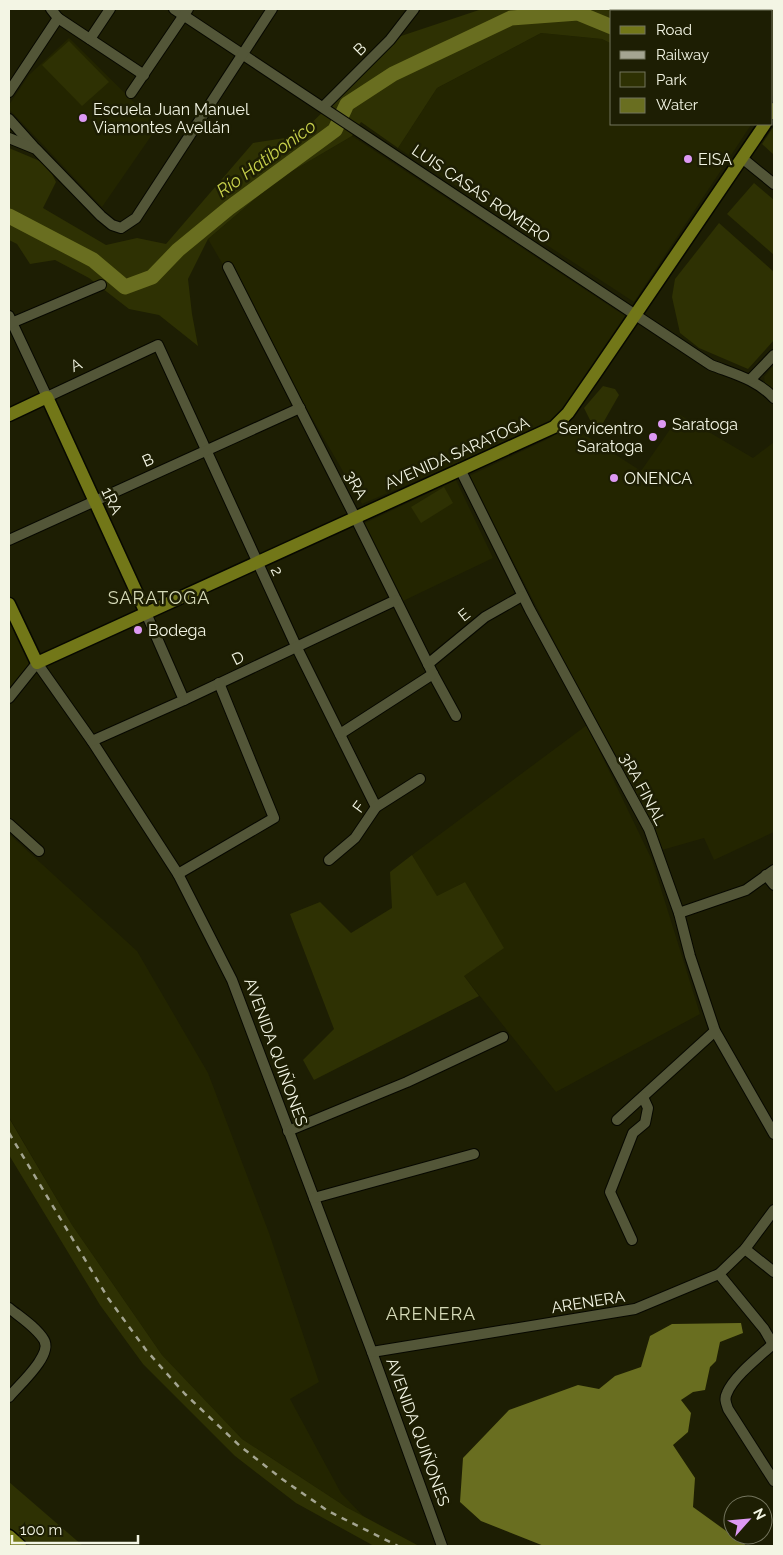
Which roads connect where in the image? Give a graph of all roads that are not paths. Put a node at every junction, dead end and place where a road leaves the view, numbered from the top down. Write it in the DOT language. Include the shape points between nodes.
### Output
graph roads {
  1 [pos="51,9"];
  2 [pos="110,9"];
  3 [pos="174,9"];
  4 [pos="272,9"];
  5 [pos="409,11"];
  6 [pos="186,12"];
  7 [pos="58,18"];
  8 [pos="90,39"];
  9 [pos="243,54"];
  10 [pos="144,75"];
  11 [pos="9,92"];
  12 [pos="132,93"];
  13 [pos="323,107"];
  14 [pos="9,119"];
  15 [pos="763,127"];
  16 [pos="9,138"];
  17 [pos="36,149"];
  18 [pos="742,158"];
  19 [pos="774,184"];
  20 [pos="228,268"];
  21 [pos="101,285"];
  22 [pos="635,314"];
  23 [pos="10,321"];
  24 [pos="158,345"];
  25 [pos="774,355"];
  26 [pos="751,379"];
  27 [pos="47,398"];
  28 [pos="774,398"];
  29 [pos="300,408"];
  30 [pos="9,415"];
  31 [pos="206,450"];
  32 [pos="460,469"];
  33 [pos="94,501"];
  34 [pos="355,516"];
  35 [pos="9,540"];
  36 [pos="257,563"];
  37 [pos="522,596"];
  38 [pos="396,600"];
  39 [pos="9,604"];
  40 [pos="146,613"];
  41 [pos="296,646"];
  42 [pos="37,662"];
  43 [pos="428,664"];
  44 [pos="433,674"];
  45 [pos="219,683"];
  46 [pos="9,698"];
  47 [pos="184,700"];
  48 [pos="456,716"];
  49 [pos="340,734"];
  50 [pos="92,741"];
  51 [pos="420,779"];
  52 [pos="376,807"];
  53 [pos="9,824"];
  54 [pos="39,851"];
  55 [pos="329,860"];
  56 [pos="770,873"];
  57 [pos="178,874"];
  58 [pos="774,885"];
  59 [pos="678,913"];
  60 [pos="716,1031"];
  61 [pos="503,1038"];
  62 [pos="643,1096"];
  63 [pos="617,1120"];
  64 [pos="288,1131"];
  65 [pos="774,1134"];
  66 [pos="474,1154"];
  67 [pos="314,1198"];
  68 [pos="774,1210"];
  69 [pos="632,1240"];
  70 [pos="744,1249"];
  71 [pos="774,1272"];
  72 [pos="719,1274"];
  73 [pos="9,1308"];
  74 [pos="774,1345"];
  75 [pos="372,1352"];
  76 [pos="9,1397"];
  77 [pos="774,1481"];
  78 [pos="9,1536"];
  79 [pos="20,1546"];
  80 [pos="442,1546"];
  1 -- 7 [label="street"];
  2 -- 8 [label="street"];
  3 -- 6 [label="street, LUIS CASAS ROMERO"];
  4 -- 9 [label="street"];
  5 -- 13 [label="street, B" via="390,40"];
  6 -- 9 [label="street, LUIS CASAS ROMERO"];
  6 -- 10 [label="street"];
  7 -- 8 [label="street"];
  7 -- 11 [label="street"];
  8 -- 10 [label="street"];
  9 -- 13 [label="street, LUIS CASAS ROMERO"];
  9 -- 17 [label="street" via="136,218 122,228 101,216"];
  10 -- 12 [label="street"];
  13 -- 22 [label="street, LUIS CASAS ROMERO"];
  14 -- 17 [label="street"];
  15 -- 18 [label="main road, AVENIDA SARATOGA"];
  16 -- 17 [label="street"];
  18 -- 19 [label="street"];
  18 -- 22 [label="main road, AVENIDA SARATOGA"];
  20 -- 29 [label="street, 3RA"];
  21 -- 23 [label="street"];
  22 -- 26 [label="street, LUIS CASAS ROMERO" via="711,365"];
  22 -- 32 [label="main road, AVENIDA SARATOGA" via="568,413 554,428"];
  23 -- 27 [label="street, 1RA"];
  24 -- 27 [label="street, A"];
  24 -- 31 [label="street, 2"];
  25 -- 26 [label="street"];
  26 -- 28 [label="street, LUIS CASAS ROMERO"];
  27 -- 30 [label="main road, A"];
  27 -- 33 [label="main road, 1RA"];
  29 -- 31 [label="street, B"];
  29 -- 34 [label="street, 3RA"];
  31 -- 33 [label="street, B"];
  31 -- 36 [label="street, 2"];
  32 -- 34 [label="main road, AVENIDA SARATOGA"];
  32 -- 37 [label="street, 3RA FINAL"];
  33 -- 35 [label="street, B"];
  33 -- 40 [label="main road, 1RA"];
  34 -- 36 [label="main road, AVENIDA SARATOGA"];
  34 -- 38 [label="street, 3RA"];
  36 -- 40 [label="main road, AVENIDA SARATOGA"];
  36 -- 41 [label="street, 2"];
  37 -- 43 [label="street, E" via="485,617"];
  37 -- 59 [label="street, 3RA FINAL" via="649,828"];
  38 -- 41 [label="street, D"];
  38 -- 43 [label="street, 3RA"];
  39 -- 42 [label="main road, AVENIDA QUIÑONES"];
  40 -- 42 [label="main road, AVENIDA SARATOGA"];
  40 -- 47 [label="street, 1RA"];
  41 -- 45 [label="street, D"];
  41 -- 49 [label="street, 2"];
  42 -- 46 [label="street"];
  42 -- 50 [label="street, AVENIDA QUIÑONES"];
  43 -- 44 [label="street, 3RA"];
  44 -- 48 [label="street, 3RA"];
  44 -- 49 [label="street"];
  45 -- 47 [label="street, D"];
  45 -- 57 [label="street" via="274,818"];
  47 -- 50 [label="street, D"];
  49 -- 52 [label="street, 2"];
  50 -- 57 [label="street, AVENIDA QUIÑONES"];
  51 -- 52 [label="street, F"];
  52 -- 55 [label="street, F" via="355,838"];
  53 -- 54 [label="street"];
  56 -- 58 [label="street"];
  56 -- 59 [label="street" via="746,890"];
  57 -- 64 [label="street, AVENIDA QUIÑONES" via="232,980"];
  59 -- 60 [label="street, 3RA FINAL"];
  60 -- 62 [label="street"];
  60 -- 65 [label="street, 3RA FINAL"];
  61 -- 64 [label="street"];
  62 -- 63 [label="street"];
  62 -- 69 [label="street" via="648,1108 645,1123 633,1133 610,1192"];
  64 -- 67 [label="street, AVENIDA QUIÑONES"];
  66 -- 67 [label="street"];
  67 -- 75 [label="street, AVENIDA QUIÑONES"];
  68 -- 70 [label="street, ARENERA"];
  70 -- 71 [label="street"];
  70 -- 72 [label="street, ARENERA"];
  72 -- 74 [label="street"];
  72 -- 75 [label="street, ARENERA" via="635,1309"];
  73 -- 76 [label="street" via="38,1333 47,1349"];
  74 -- 77 [label="street" via="743,1371 725,1400"];
  75 -- 80 [label="street, AVENIDA QUIÑONES"];
  78 -- 79 [label="main road"];
}
